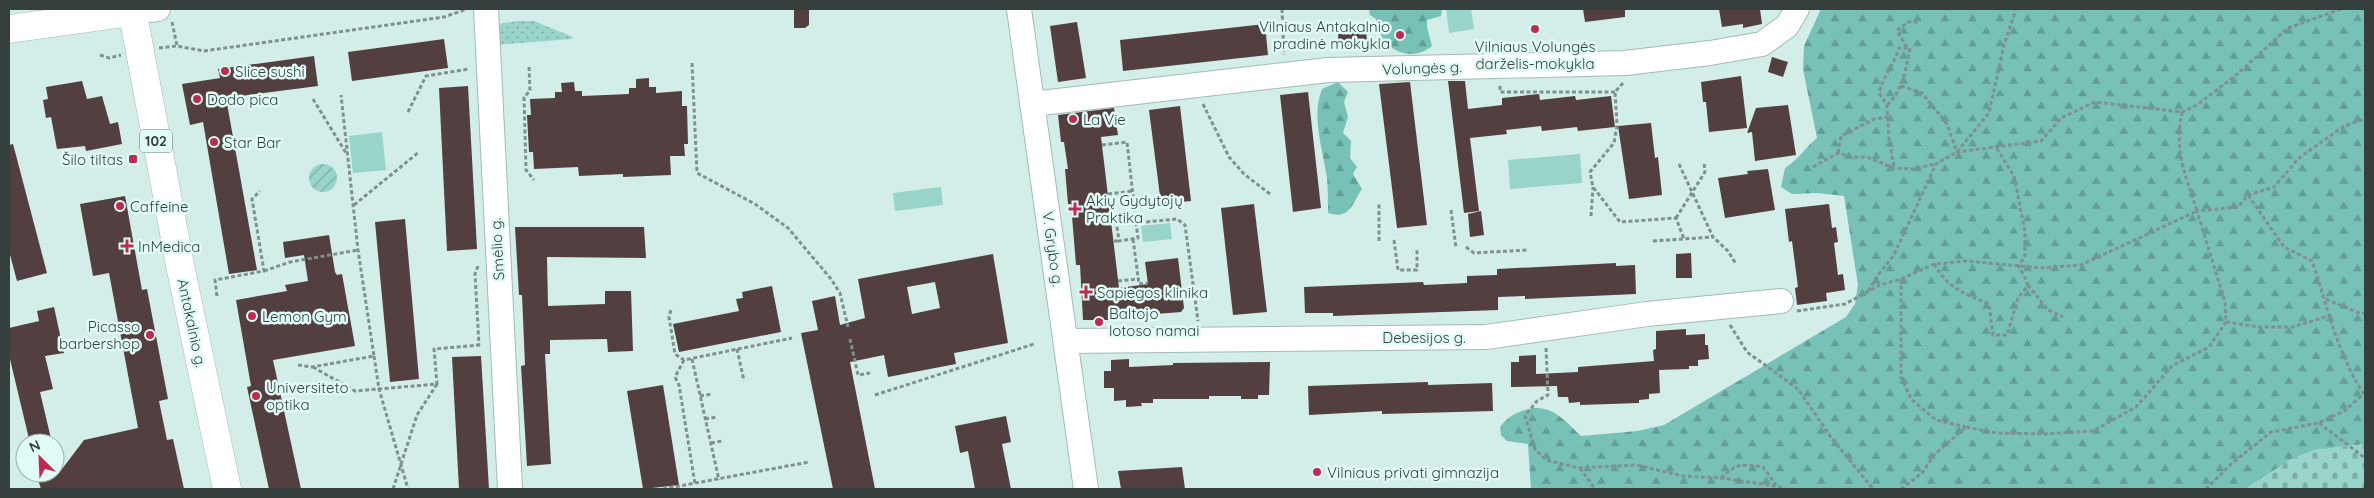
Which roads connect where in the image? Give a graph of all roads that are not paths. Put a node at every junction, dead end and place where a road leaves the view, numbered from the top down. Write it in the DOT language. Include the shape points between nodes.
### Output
graph roads {
  1 [pos="486,9"];
  2 [pos="1019,9"];
  3 [pos="1797,9"];
  4 [pos="148,12"];
  5 [pos="13,28"];
  6 [pos="1032,104"];
  7 [pos="1781,301"];
  8 [pos="1066,341"];
  9 [pos="227,489"];
  10 [pos="510,489"];
  11 [pos="1086,489"];
  1 -- 10 [label="street, Smėlio g."];
  2 -- 6 [label="street, V. Grybo g."];
  3 -- 6 [label="street, Volungės g." via="1787,26 1762,44 1710,53 1625,63 1328,70"];
  4 -- 5 [label="main road"];
  4 -- 9 [label="main road, Antakalnio g. / 102" via="139,50"];
  6 -- 8 [label="street, V. Grybo g."];
  7 -- 8 [label="street, Debesijos g." via="1647,314 1486,337"];
  8 -- 11 [label="street, V. Grybo g."];
}
